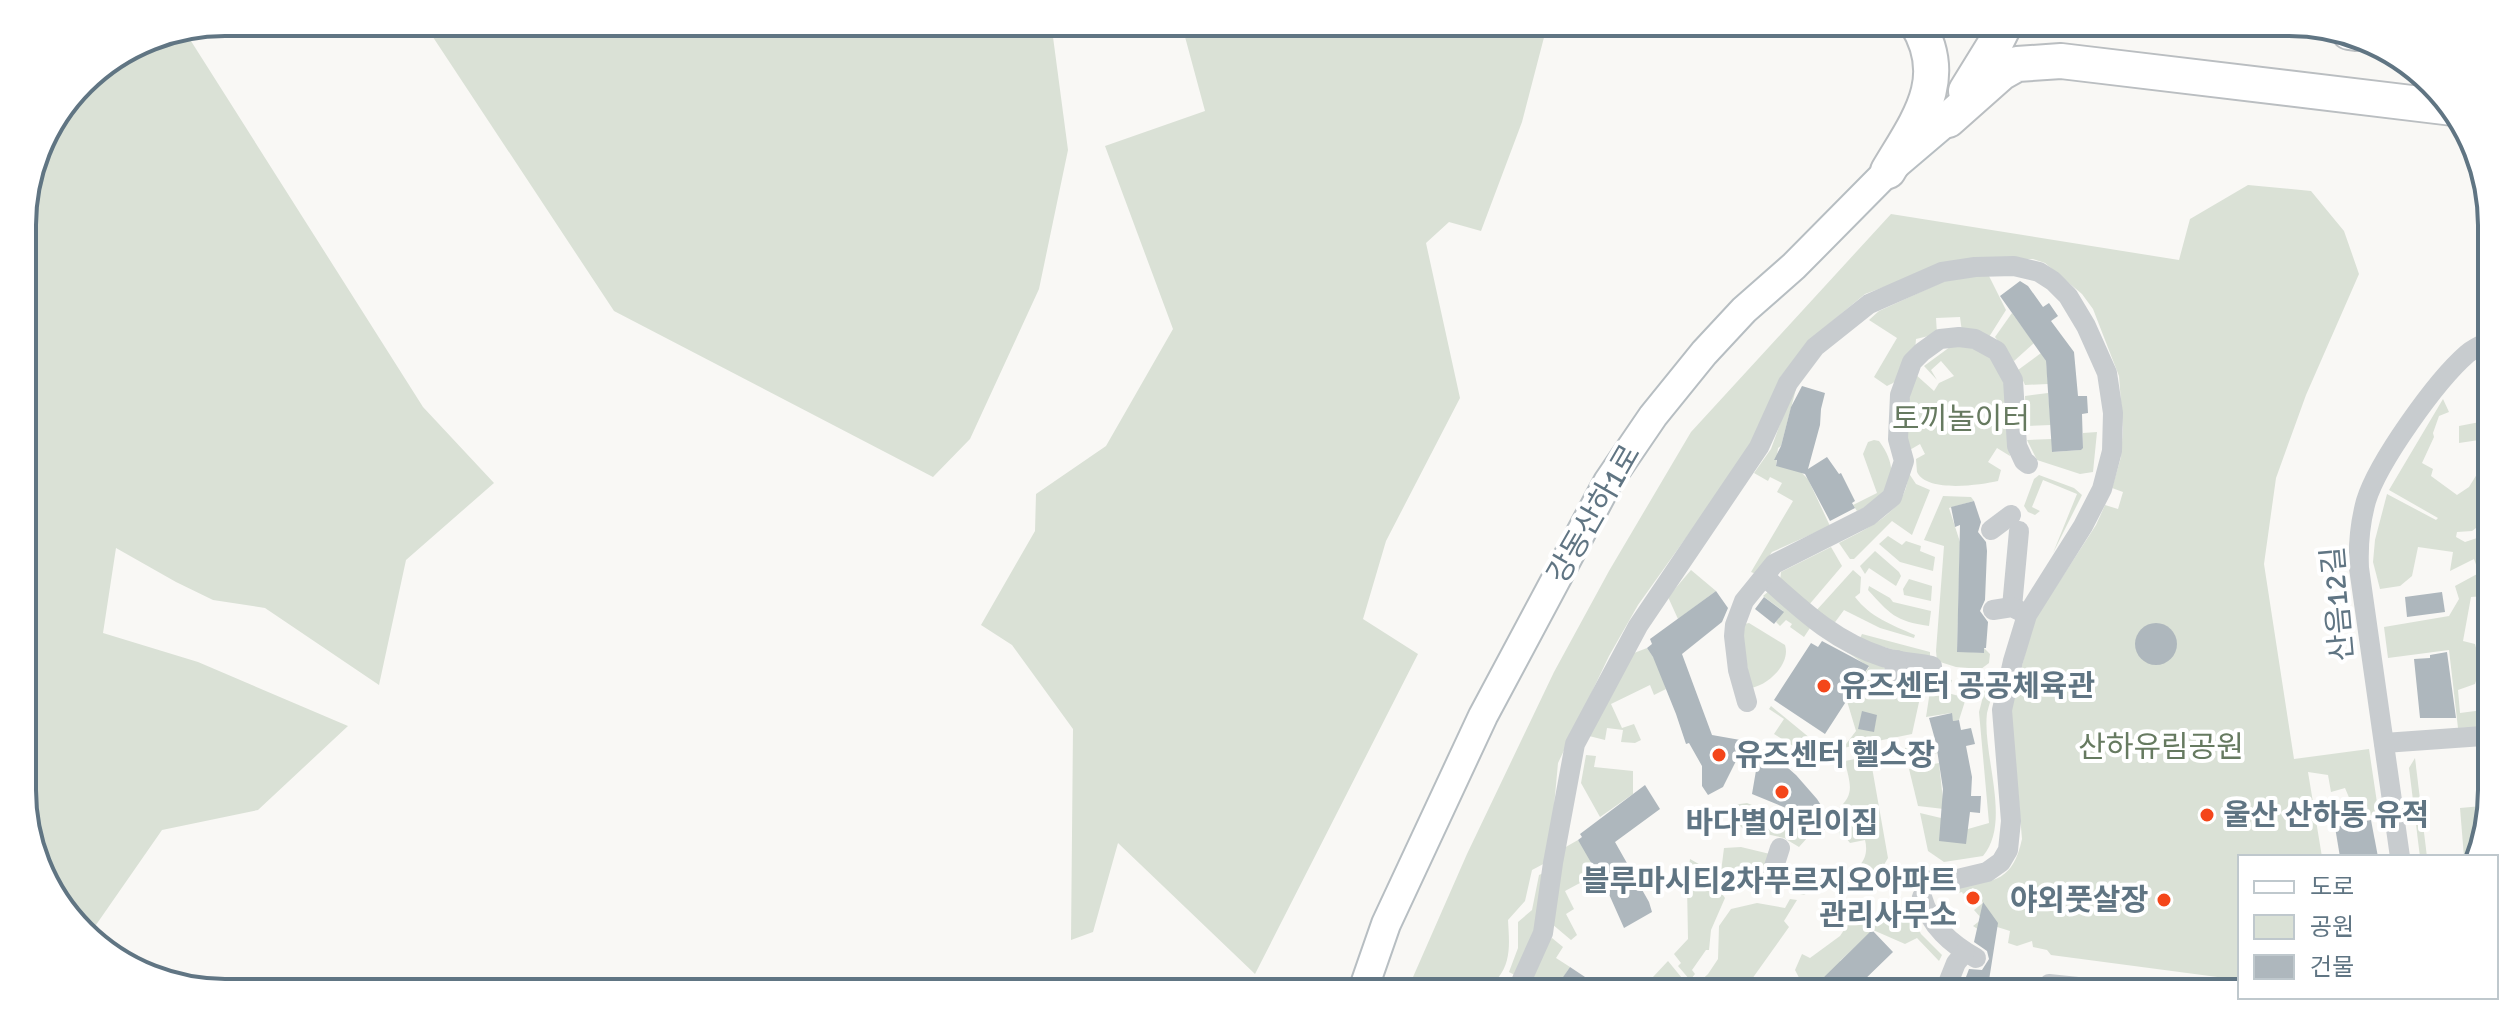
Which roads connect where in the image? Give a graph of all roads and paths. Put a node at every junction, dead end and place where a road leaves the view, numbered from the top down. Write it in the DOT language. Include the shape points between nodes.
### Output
graph roads {
  1 [pos="1922,36"];
  2 [pos="1999,36"];
  3 [pos="2436,106"];
  4 [pos="1948,120"];
  5 [pos="1888,171"];
  6 [pos="2478,347"];
  7 [pos="2028,464"];
  8 [pos="1991,530"];
  9 [pos="1765,577"];
  10 [pos="2011,610"];
  11 [pos="1897,660"];
  12 [pos="1932,666"];
  13 [pos="1891,686"];
  14 [pos="1747,702"];
  15 [pos="2478,736"];
  16 [pos="2384,743"];
  17 [pos="1780,848"];
  18 [pos="2400,855"];
  19 [pos="1770,879"];
  20 [pos="1367,979"];
  21 [pos="1522,979"];
  22 [pos="1950,979"];
  1 -- 5 [label="highway" via="1932,69 1931,90"];
  2 -- 4 [label="highway"];
  3 -- 4 [label="highway" via="2061,61 2009,68"];
  4 -- 5 [label="street, 강동산하1로"];
  5 -- 20 [label="street, 강동산하1로" via="1704,353 1608,482 1483,716 1386,924"];
  6 -- 16 [label="street, 산음12길" via="2438,384 2375,479 2366,502 2359,568"];
  7 -- 9 [label="street" via="2017,446 2013,380 1997,351 1975,339 1940,339 1912,362 1904,379 1898,439 1904,461 1892,497 1869,516 1774,564"];
  8 -- 10 [label="street" via="2015,523"];
  9 -- 11 [label="street" via="1832,634"];
  9 -- 14 [label="street" via="1744,601 1735,625"];
  10 -- 21 [label="street" via="2083,526 2102,489 2112,451 2107,373 2068,296 2039,272 2014,266 1942,272 1869,304 1815,347 1788,383 1759,447 1638,626 1575,744 1543,933"];
  10 -- 22 [label="street" via="2013,661 2002,710 2011,821 2008,850 1987,872 1918,888 1938,930 1967,955 1956,963"];
  11 -- 12 [label="street"];
  11 -- 13 [label="street"];
  15 -- 16 [label="street"];
  16 -- 18 [label="street, 산음12길"];
  17 -- 19 [label="street"];
}
